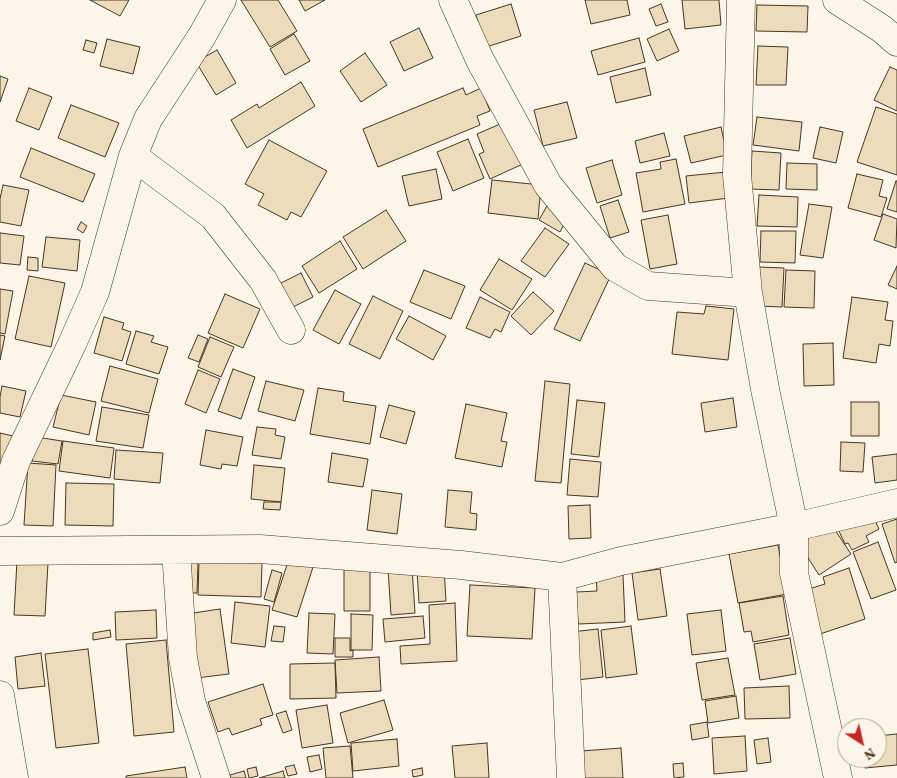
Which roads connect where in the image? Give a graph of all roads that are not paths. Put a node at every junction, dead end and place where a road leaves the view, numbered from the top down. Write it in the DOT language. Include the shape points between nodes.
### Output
graph roads {
  1 [pos="222,0"];
  2 [pos="453,0"];
  3 [pos="741,0"];
  4 [pos="837,0"];
  5 [pos="897,42"];
  6 [pos="133,156"];
  7 [pos="748,293"];
  8 [pos="291,330"];
  9 [pos="897,503"];
  10 [pos="0,511"];
  11 [pos="794,528"];
  12 [pos="176,550"];
  13 [pos="0,551"];
  14 [pos="562,577"];
  15 [pos="0,695"];
  16 [pos="14,778"];
  17 [pos="216,778"];
  18 [pos="571,778"];
  19 [pos="838,778"];
  1 -- 6 [label="street" via="148,119"];
  2 -- 7 [label="street" via="480,60 548,185 615,267 648,286"];
  3 -- 7 [label="street" via="737,175"];
  4 -- 5 [label="street"];
  6 -- 8 [label="street" via="213,216 263,280"];
  6 -- 10 [label="street" via="95,292 16,461"];
  7 -- 11 [label="street" via="764,388"];
  9 -- 11 [label="street"];
  11 -- 14 [label="street" via="622,561"];
  11 -- 19 [label="street" via="794,573"];
  12 -- 13 [label="street"];
  12 -- 14 [label="street" via="260,549 461,565"];
  12 -- 17 [label="street" via="182,658 191,701"];
  14 -- 18 [label="street"];
  15 -- 16 [label="street"];
}
